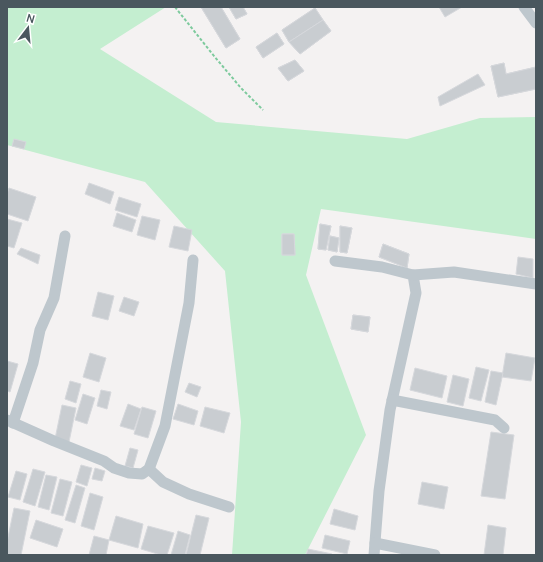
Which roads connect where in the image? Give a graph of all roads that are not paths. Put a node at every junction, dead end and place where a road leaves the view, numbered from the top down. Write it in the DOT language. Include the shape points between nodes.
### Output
graph roads {
  1 [pos="524,7"];
  2 [pos="536,23"];
  3 [pos="65,236"];
  4 [pos="192,260"];
  5 [pos="335,261"];
  6 [pos="413,275"];
  7 [pos="536,284"];
  8 [pos="392,400"];
  9 [pos="10,422"];
  10 [pos="504,428"];
  11 [pos="149,470"];
  12 [pos="229,507"];
  13 [pos="375,543"];
  14 [pos="374,555"];
  15 [pos="435,555"];
  1 -- 2 [label="street"];
  3 -- 9 [label="street" via="54,298 40,330 33,363"];
  4 -- 11 [label="street" via="189,303 165,426"];
  5 -- 6 [label="street" via="382,267"];
  6 -- 7 [label="street" via="454,272"];
  6 -- 8 [label="street" via="416,292"];
  8 -- 10 [label="street" via="495,420"];
  8 -- 13 [label="street" via="379,491"];
  9 -- 11 [label="street" via="104,461 114,468 142,474"];
  11 -- 12 [label="street" via="163,482 189,494"];
  13 -- 14 [label="street"];
  13 -- 15 [label="street"];
}
